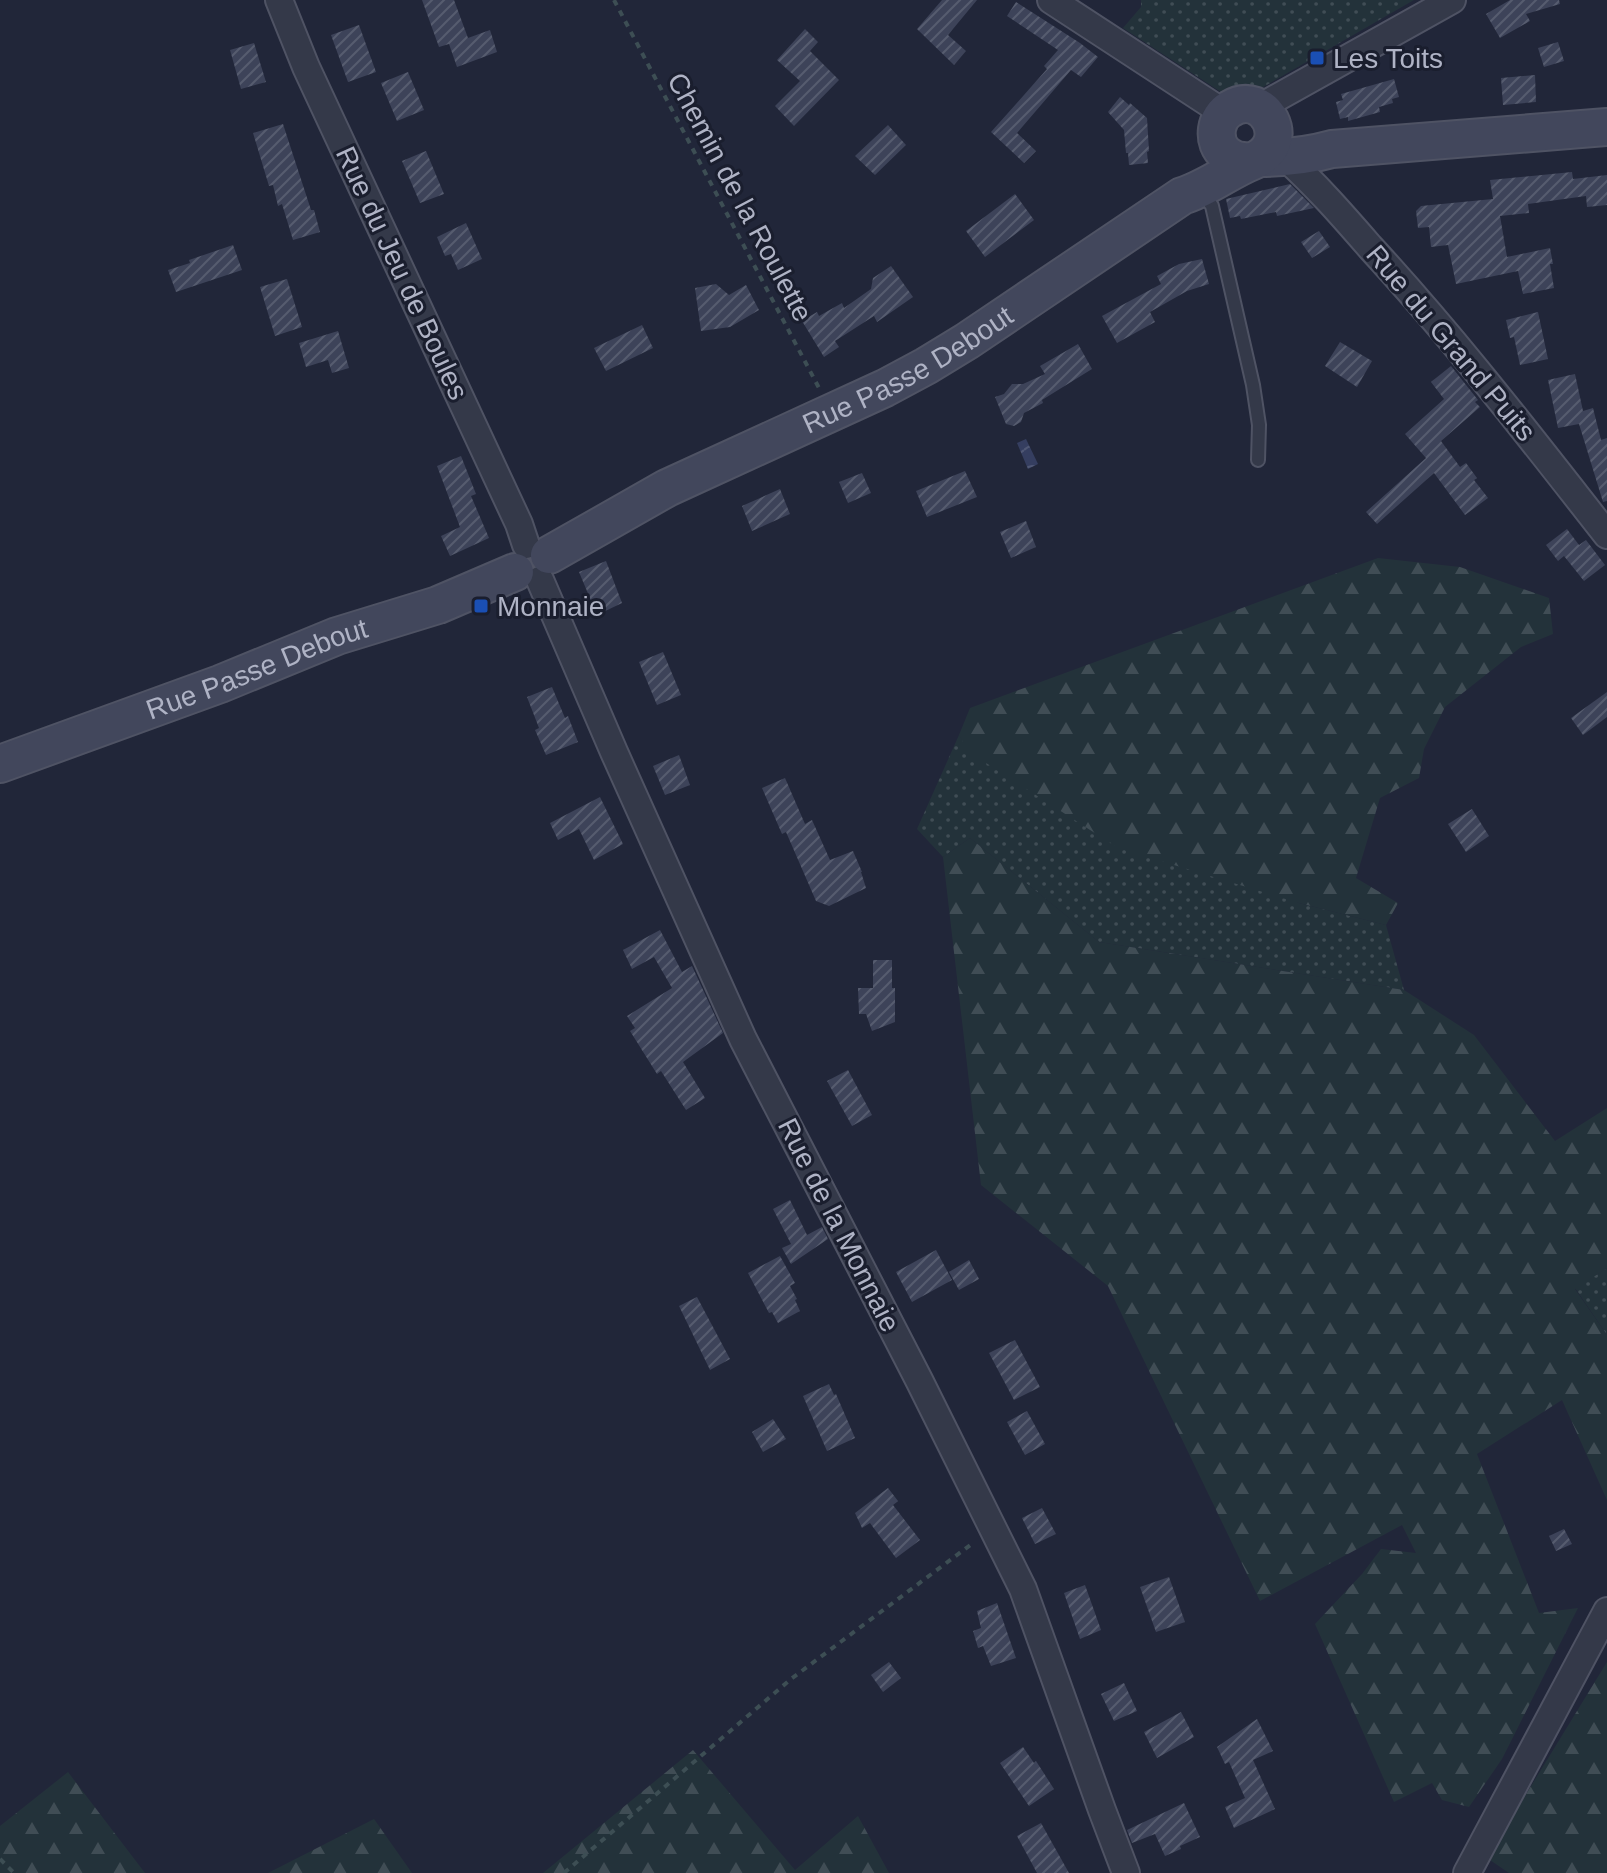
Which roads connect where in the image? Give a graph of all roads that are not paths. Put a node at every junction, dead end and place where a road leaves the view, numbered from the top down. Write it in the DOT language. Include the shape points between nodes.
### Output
graph roads {
  1 [pos="279,0"];
  2 [pos="1051,0"];
  3 [pos="1452,0"];
  4 [pos="1220,126"];
  5 [pos="1607,127"];
  6 [pos="1267,145"];
  7 [pos="1192,193"];
  8 [pos="1258,460"];
  9 [pos="1607,535"];
  10 [pos="532,563"];
  11 [pos="0,764"];
  12 [pos="1607,1611"];
  13 [pos="1126,1873"];
  14 [pos="1467,1873"];
  1 -- 10 [label="street, Rue du Jeu de Boules" via="519,524"];
  2 -- 4 [label="street"];
  3 -- 6 [label="street" via="1271,101"];
  4 -- 6 [label="main road" via="1220,147 1242,162"];
  4 -- 6 [label="main road" via="1232,107 1251,105"];
  4 -- 7 [label="main road"];
  5 -- 6 [label="main road" via="1332,149"];
  6 -- 7 [label="main road, Rue Passe Debout"];
  6 -- 9 [label="street, Rue du Grand Puits" via="1334,205 1427,309"];
  7 -- 8 [label="lane" via="1212,206 1253,385"];
  7 -- 10 [label="main road, Rue Passe Debout" via="885,388 667,488"];
  10 -- 11 [label="main road, Rue Passe Debout" via="438,605 337,636"];
  10 -- 13 [label="street, Rue de la Monnaie" via="743,1039 1023,1589"];
  12 -- 14 [label="street"];
}
